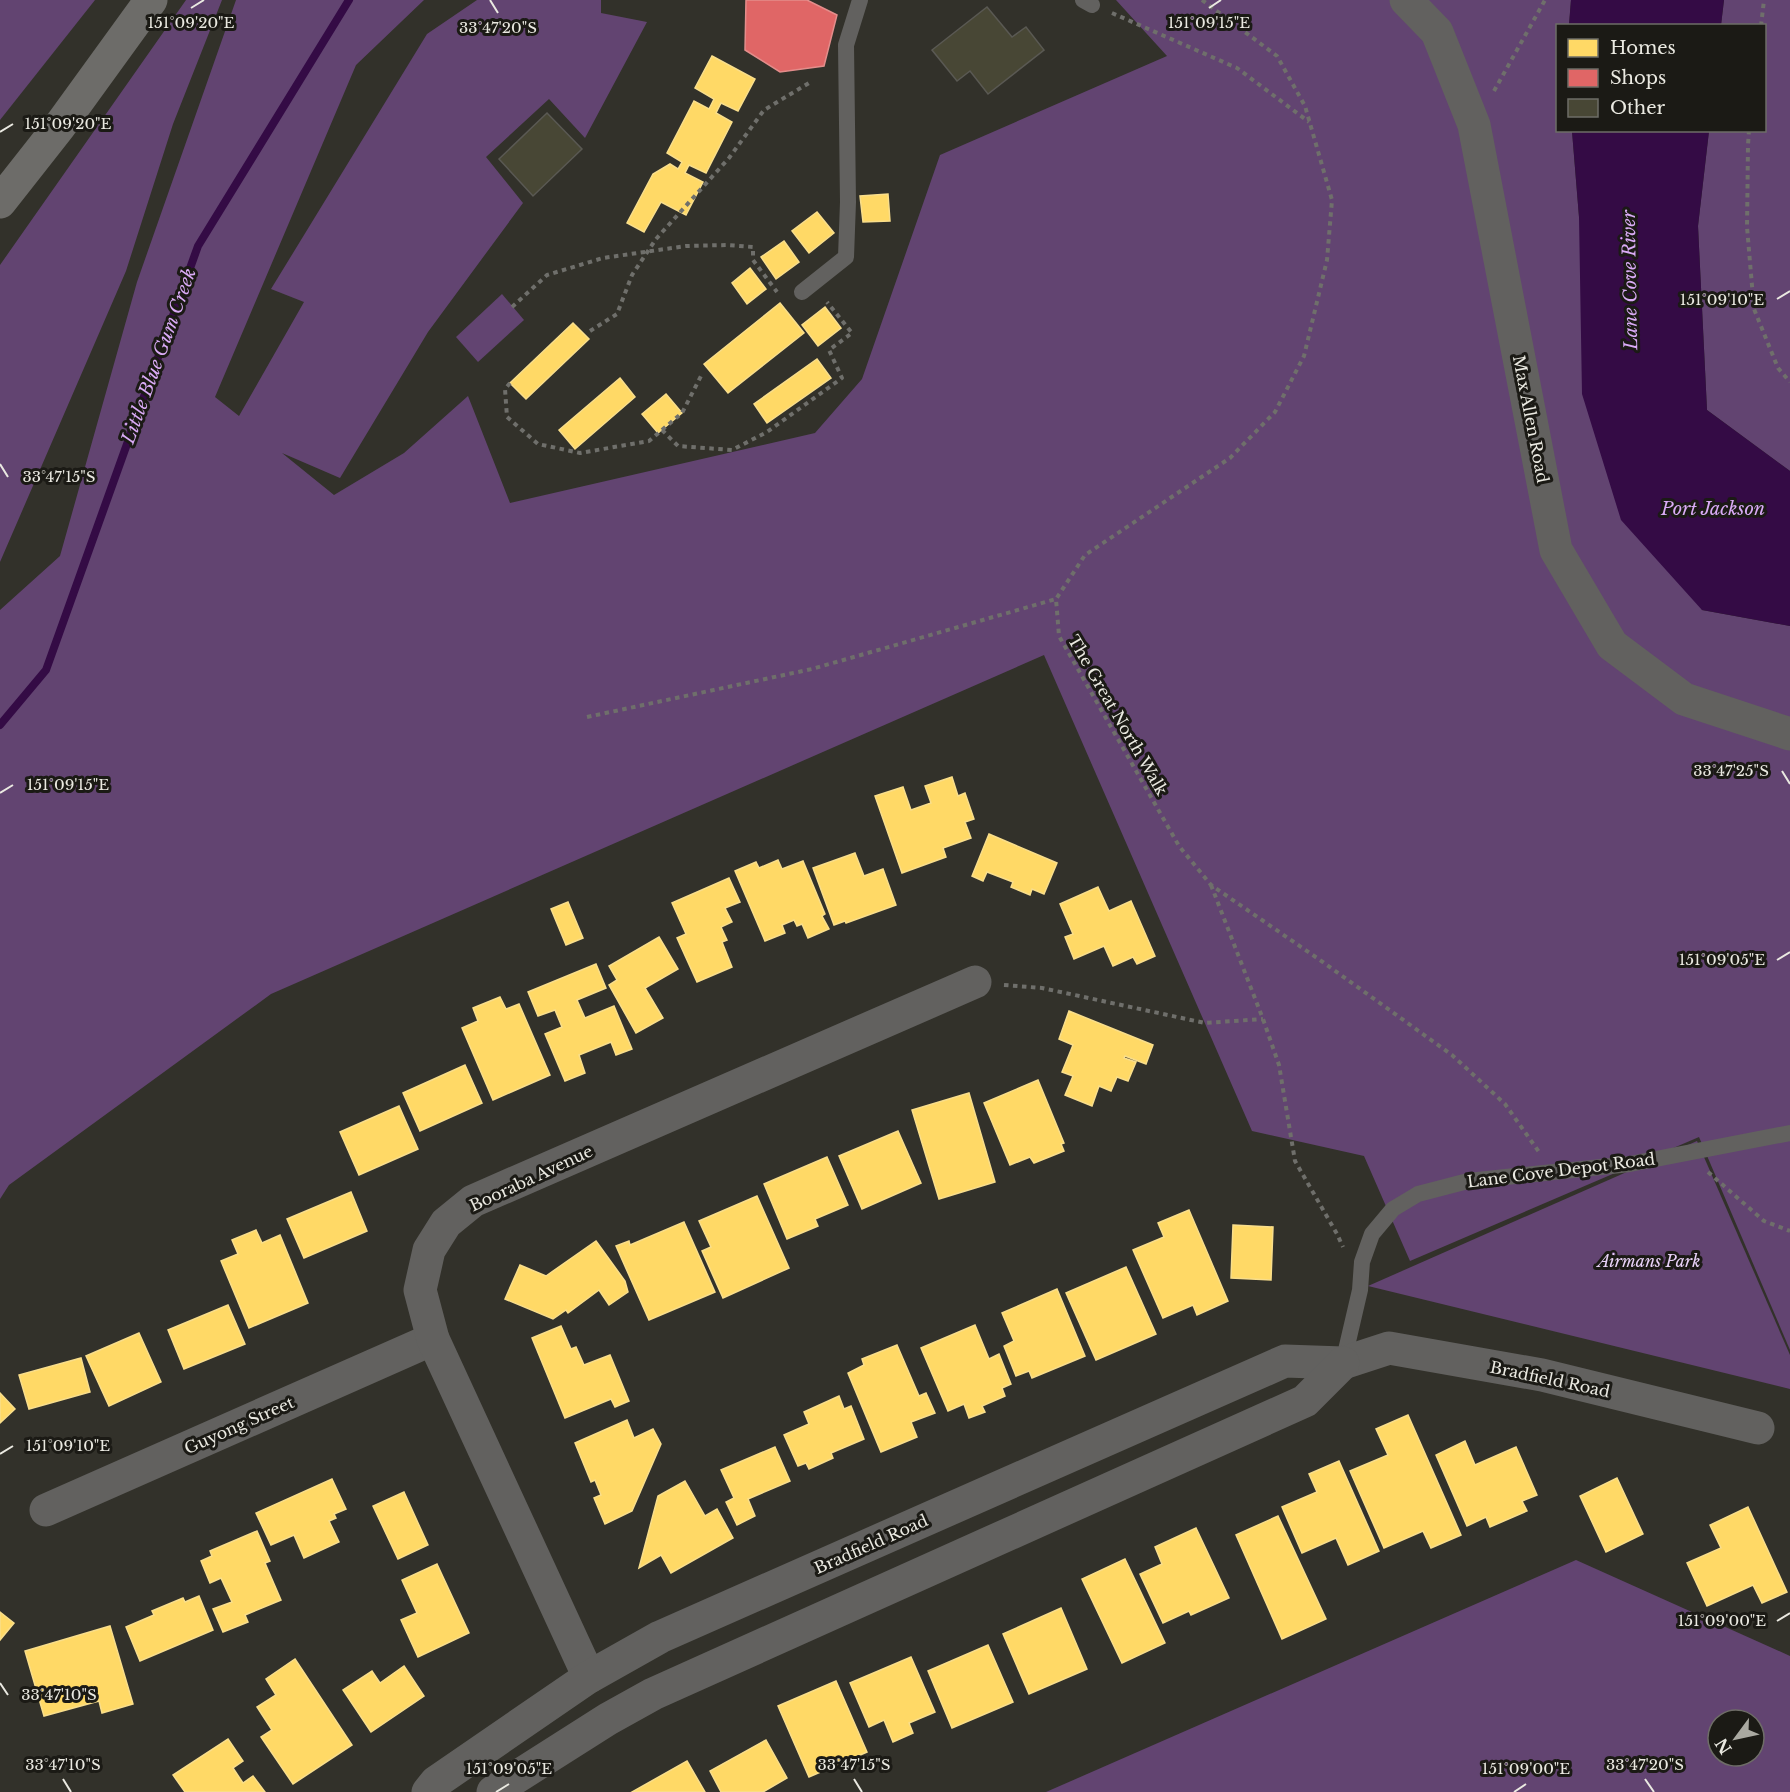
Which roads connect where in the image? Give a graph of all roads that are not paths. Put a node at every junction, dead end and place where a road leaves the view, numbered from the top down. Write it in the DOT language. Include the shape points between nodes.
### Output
graph roads {
  1 [pos="151,0"];
  2 [pos="860,0"];
  3 [pos="1406,0"];
  4 [pos="0,202"];
  5 [pos="802,292"];
  6 [pos="1790,734"];
  7 [pos="975,982"];
  8 [pos="1790,1133"];
  9 [pos="433,1339"];
  10 [pos="1343,1363"];
  11 [pos="1758,1428"];
  12 [pos="46,1510"];
  13 [pos="588,1677"];
  14 [pos="429,1792"];
  15 [pos="493,1792"];
  1 -- 4 [label="main road"];
  2 -- 5 [label="lane" via="846,45 846,257"];
  3 -- 6 [label="street, Max Allen Road" via="1437,32 1474,126 1556,550 1612,645 1684,699"];
  7 -- 9 [label="street, Booraba Avenue" via="472,1202 446,1223 429,1250 420,1290"];
  8 -- 10 [label="lane, Lane Cove Depot Road" via="1630,1164 1467,1181 1418,1194 1393,1209 1372,1234 1362,1262"];
  9 -- 12 [label="street, Guyong Street"];
  9 -- 13 [label="street, Booraba Avenue"];
  10 -- 11 [label="street, Bradfield Road" via="1389,1348 1542,1375"];
  10 -- 13 [label="street, Bradfield Road" via="1285,1361 660,1637"];
  10 -- 15 [label="street, Bradfield Road" via="1305,1401 653,1694"];
  13 -- 14 [label="street, Bradfield Road" via="436,1782"];
}
